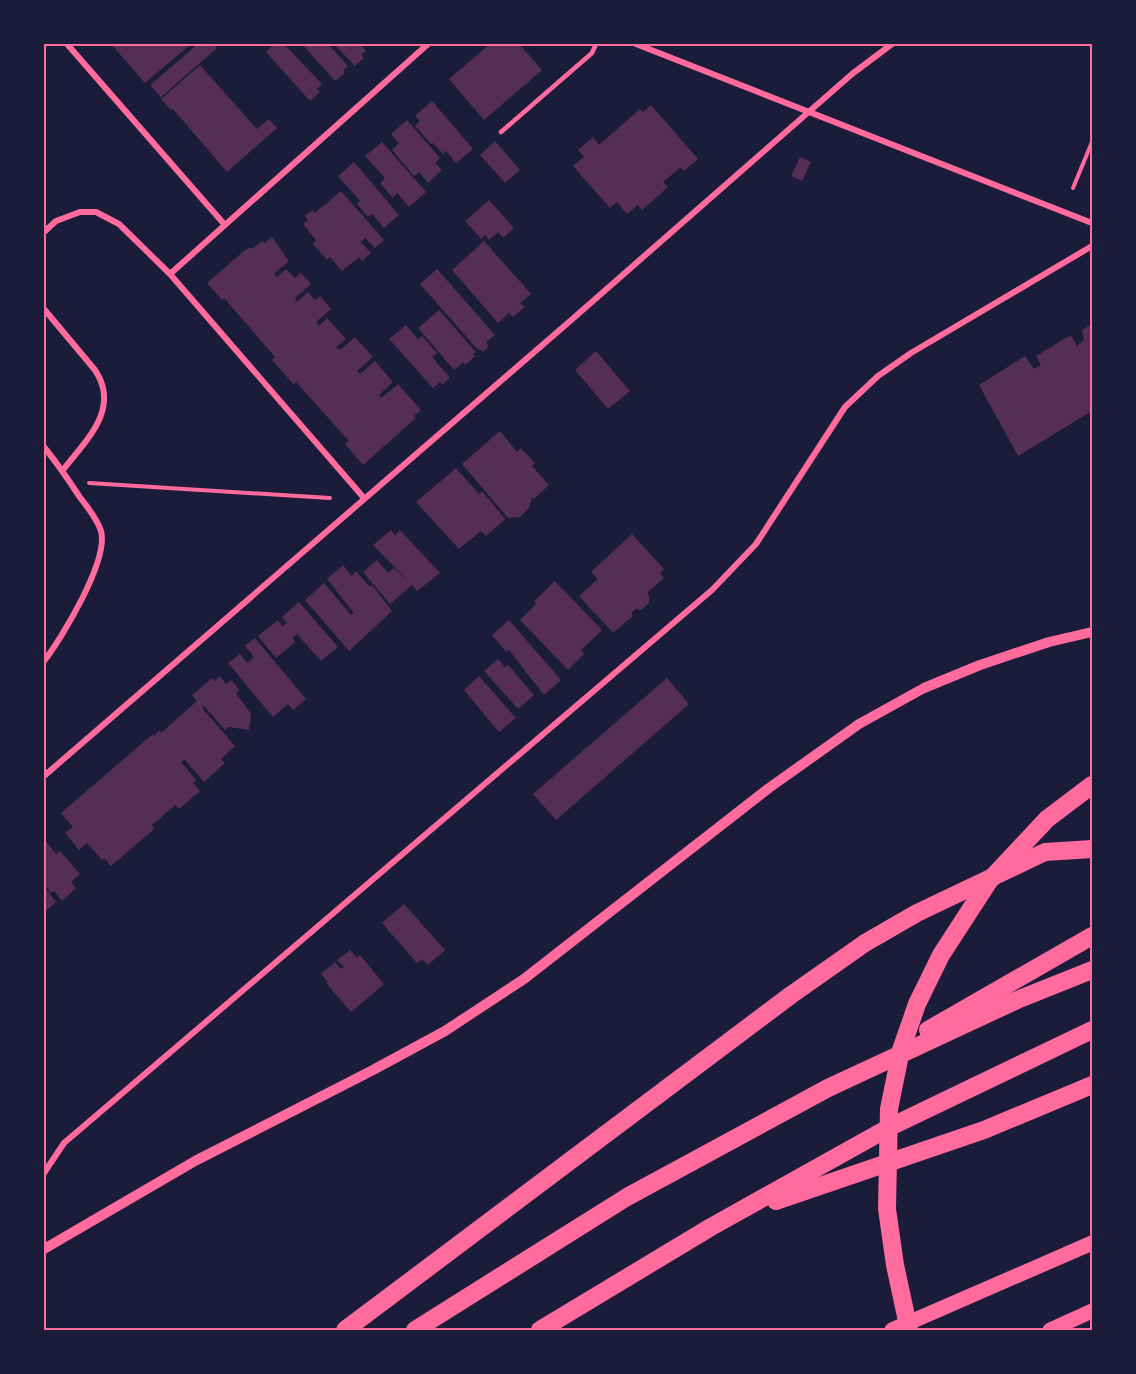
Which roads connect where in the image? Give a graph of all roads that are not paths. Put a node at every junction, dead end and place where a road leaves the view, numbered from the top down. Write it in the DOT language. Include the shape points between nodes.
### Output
graph roads {
  1 [pos="67,44"];
  2 [pos="428,44"];
  3 [pos="596,44"];
  4 [pos="636,44"];
  5 [pos="892,44"];
  6 [pos="501,132"];
  7 [pos="1092,223"];
  8 [pos="224,224"];
  9 [pos="44,232"];
  10 [pos="1092,246"];
  11 [pos="170,274"];
  12 [pos="44,309"];
  13 [pos="44,447"];
  14 [pos="63,470"];
  15 [pos="364,498"];
  16 [pos="1092,632"];
  17 [pos="44,661"];
  18 [pos="44,776"];
  19 [pos="1092,784"];
  20 [pos="1092,849"];
  21 [pos="1086,939"];
  22 [pos="1092,970"];
  23 [pos="1092,1030"];
  24 [pos="1092,1085"];
  25 [pos="828,1088"];
  26 [pos="44,1173"];
  27 [pos="734,1215"];
  28 [pos="1092,1243"];
  29 [pos="44,1249"];
  30 [pos="1092,1311"];
  31 [pos="345,1330"];
  32 [pos="415,1330"];
  33 [pos="540,1330"];
  34 [pos="892,1330"];
  35 [pos="909,1330"];
  36 [pos="1050,1330"];
  1 -- 8 [label="street"];
  2 -- 8 [label="street"];
  3 -- 6 [label="lane" via="592,52"];
  4 -- 7 [label="street"];
  5 -- 15 [label="street" via="852,74"];
  8 -- 11 [label="street"];
  9 -- 11 [label="street" via="72,214 96,212 119,224"];
  10 -- 26 [label="street" via="910,353 878,376 845,407 756,544 712,590 64,1143"];
  11 -- 15 [label="street"];
  12 -- 14 [label="street" via="95,370 105,393 101,417"];
  13 -- 14 [label="street"];
  14 -- 17 [label="street" via="96,519 102,548 78,605"];
  15 -- 18 [label="street"];
  16 -- 29 [label="street" via="980,665 924,688 859,724 769,788 524,979 445,1031 195,1161"];
  19 -- 35 [label="highway" via="1047,819 988,882 941,955 917,1004 901,1050 890,1109 887,1209"];
  20 -- 31 [label="highway" via="1045,852 865,943"];
  21 -- 25 [label="highway"];
  22 -- 25 [label="highway" via="1017,1000"];
  23 -- 27 [label="highway" via="890,1127"];
  24 -- 27 [label="highway" via="984,1130"];
  25 -- 32 [label="highway" via="627,1197"];
  27 -- 33 [label="highway"];
  28 -- 34 [label="main road"];
  30 -- 36 [label="main road"];
}
